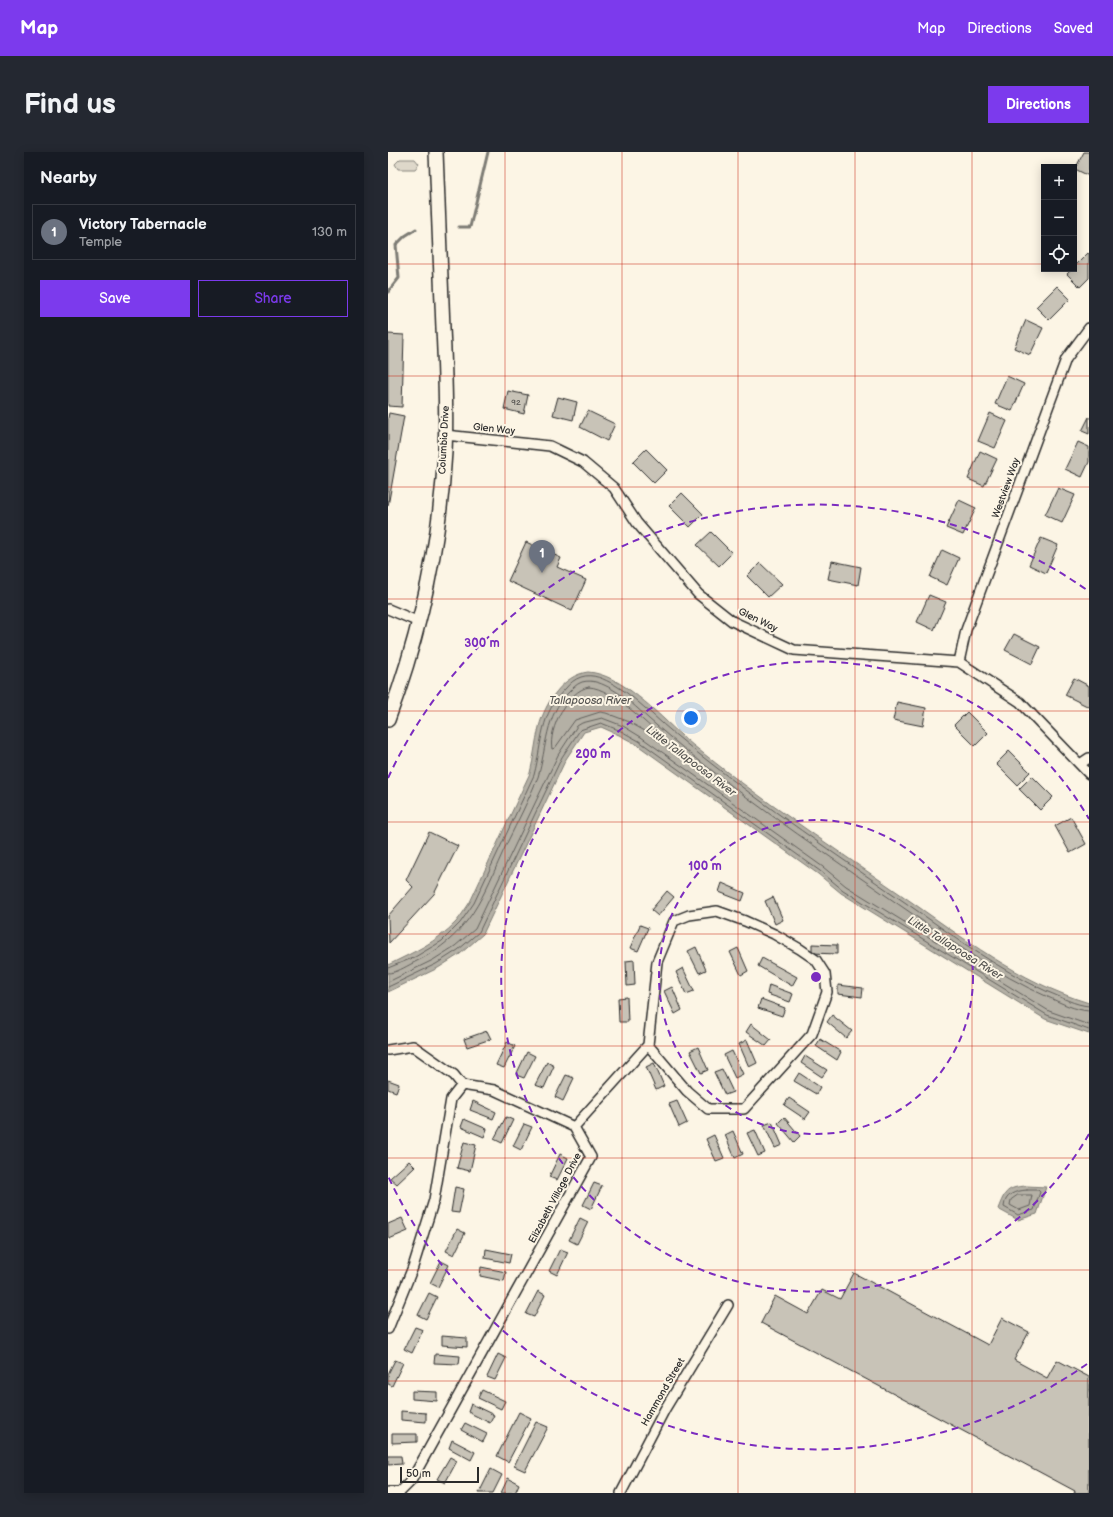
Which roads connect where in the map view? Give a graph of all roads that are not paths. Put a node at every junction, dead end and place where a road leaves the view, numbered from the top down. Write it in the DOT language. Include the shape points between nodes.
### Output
graph roads {
  1 [pos="436,152"];
  2 [pos="1089,328"];
  3 [pos="445,435"];
  4 [pos="388,609"];
  5 [pos="419,622"];
  6 [pos="959,662"];
  7 [pos="388,720"];
  8 [pos="1089,758"];
  9 [pos="1080,764"];
  10 [pos="1089,774"];
  11 [pos="648,1044"];
  12 [pos="388,1050"];
  13 [pos="462,1085"];
  14 [pos="574,1127"];
  15 [pos="728,1305"];
  16 [pos="388,1329"];
  17 [pos="388,1492"];
  18 [pos="621,1493"];
  1 -- 3 [label="main road, Columbia Drive"];
  2 -- 6 [label="street, Westview Way" via="1066,359 966,630"];
  3 -- 5 [label="main road, Columbia Drive" via="436,543"];
  3 -- 6 [label="street, Glen Way" via="550,446 583,462 614,488 637,523 698,594 732,621 794,650"];
  4 -- 5 [label="street"];
  5 -- 7 [label="main road, Columbia Drive" via="403,681"];
  6 -- 9 [label="street, Glen Way" via="1020,702"];
  8 -- 9 [label="street"];
  9 -- 10 [label="street, Glen Way"];
  11 -- 11 [label="street" via="657,962 674,921 689,915 717,911 745,921 800,949 816,960 825,974 827,992 812,1034 744,1109 708,1109 687,1091"];
  11 -- 14 [label="street"];
  12 -- 13 [label="street" via="413,1046 454,1075"];
  13 -- 14 [label="street" via="494,1090"];
  13 -- 16 [label="street" via="451,1099 434,1200 413,1267"];
  14 -- 17 [label="street, Elizabeth Village Drive" via="592,1157 411,1481 400,1492"];
  15 -- 18 [label="street, Hammond Street" via="665,1409"];
}
